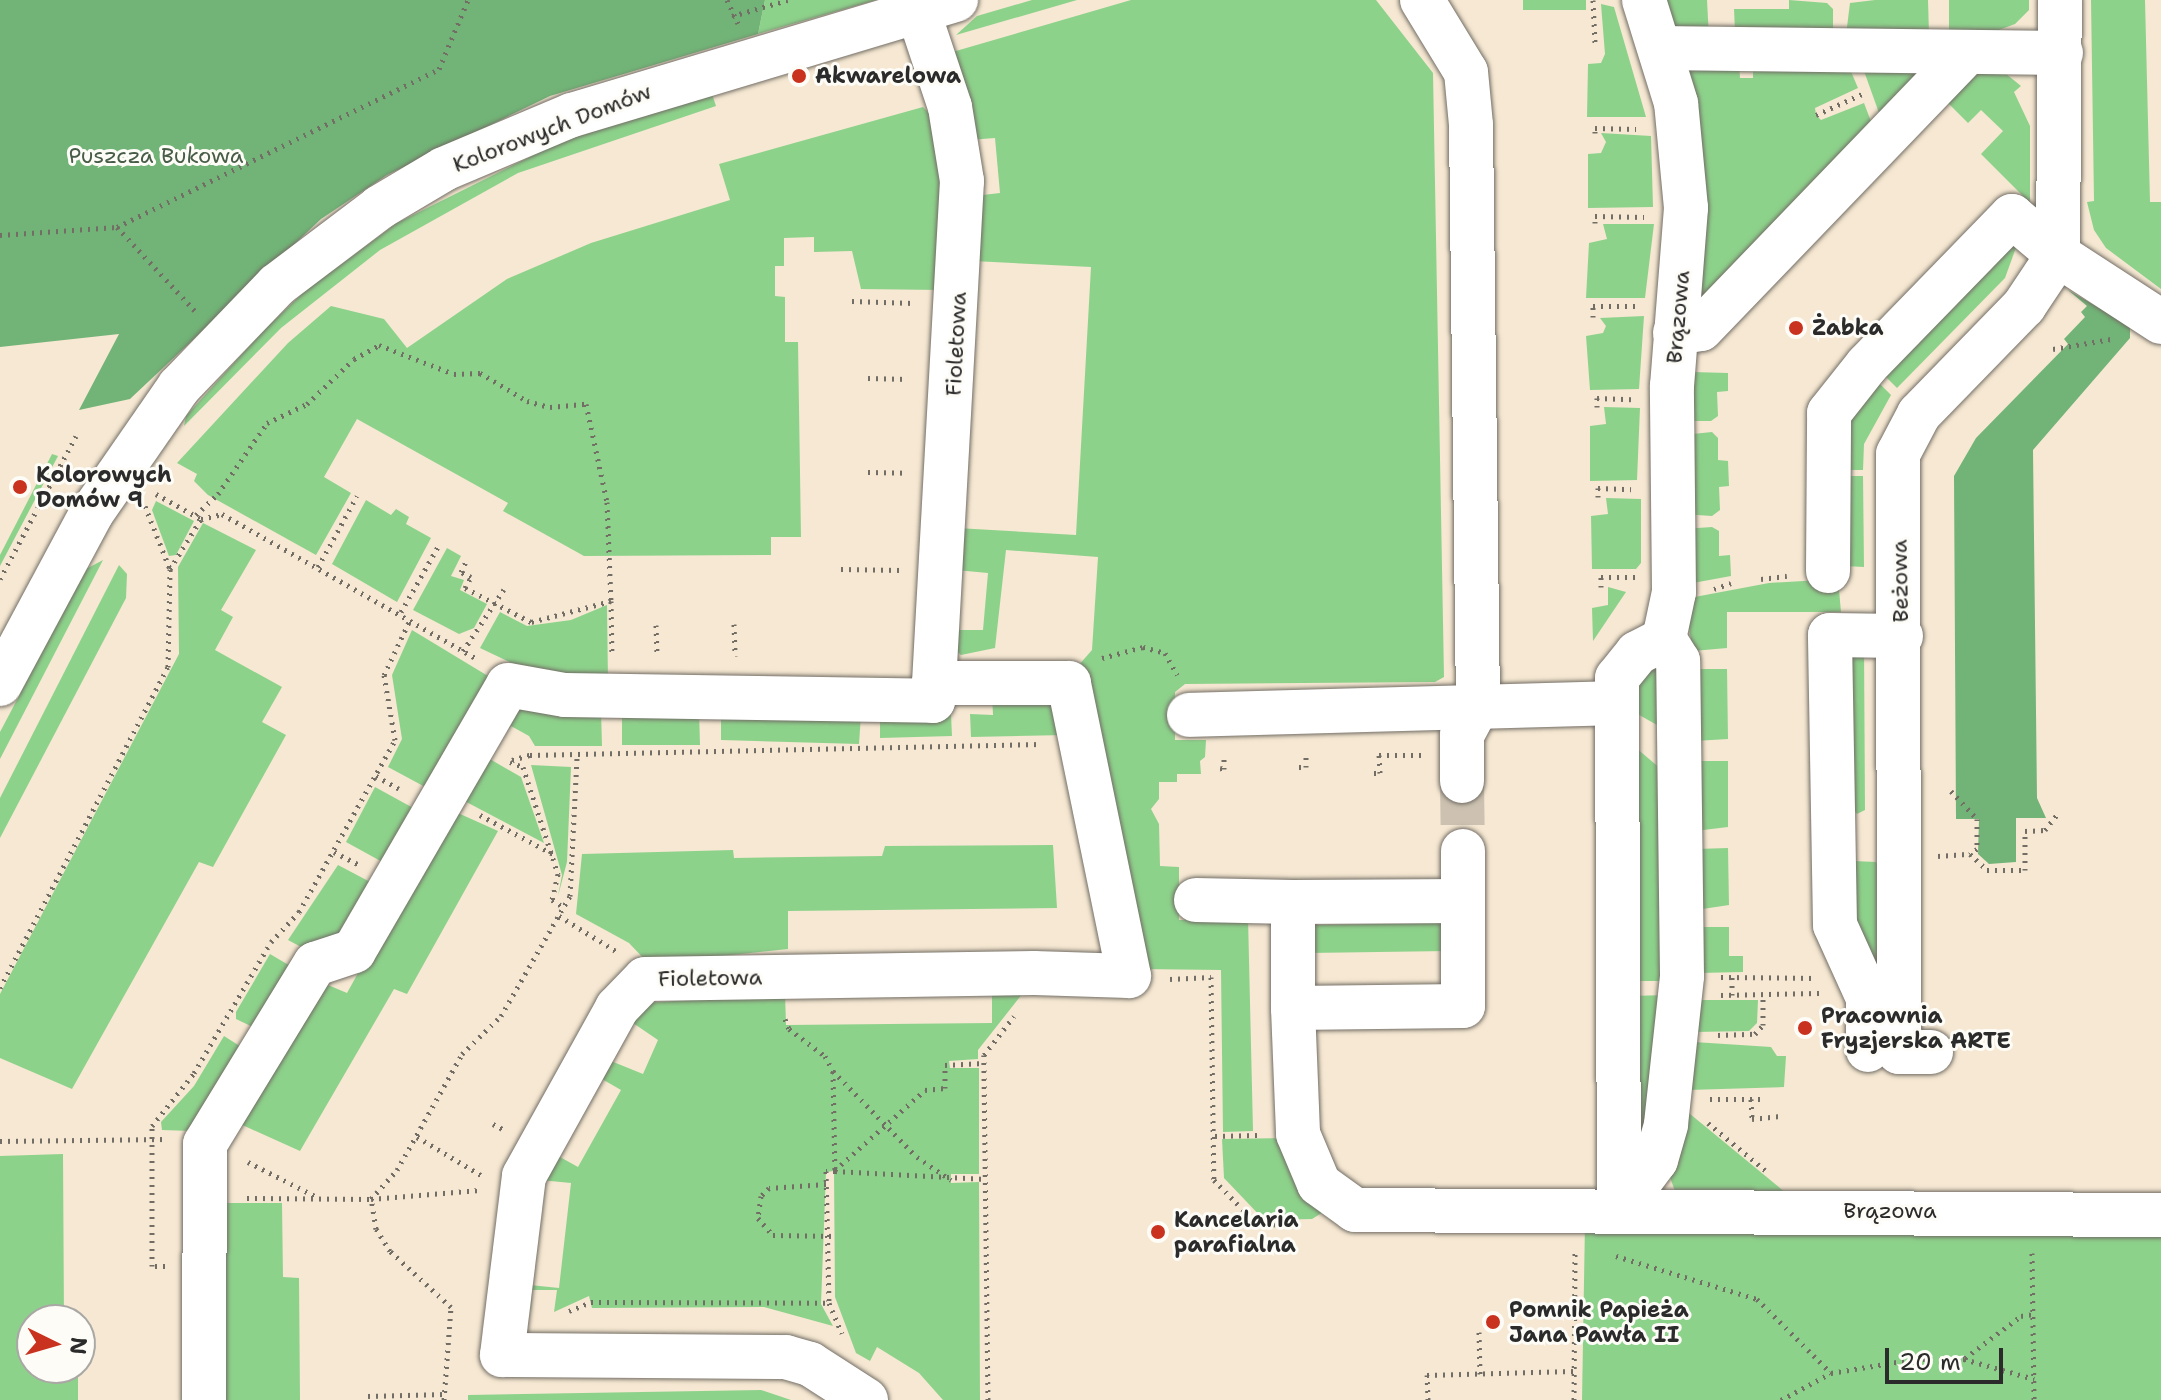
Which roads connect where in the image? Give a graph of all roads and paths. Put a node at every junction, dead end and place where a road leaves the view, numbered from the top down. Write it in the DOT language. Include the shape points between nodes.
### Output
graph roads {
  1 [pos="468,0"];
  2 [pos="788,0"];
  3 [pos="1422,0"];
  4 [pos="1593,0"];
  5 [pos="1644,0"];
  6 [pos="2060,0"];
  7 [pos="937,6"];
  8 [pos="732,16"];
  9 [pos="1595,43"];
  10 [pos="1660,48"];
  11 [pos="1967,53"];
  12 [pos="2061,53"];
  13 [pos="1860,95"];
  14 [pos="1816,115"];
  15 [pos="1629,129"];
  16 [pos="1595,133"];
  17 [pos="1637,217"];
  18 [pos="1595,223"];
  19 [pos="117,227"];
  20 [pos="0,235"];
  21 [pos="2058,255"];
  22 [pos="852,301"];
  23 [pos="958,305"];
  24 [pos="1626,306"];
  25 [pos="1593,317"];
  26 [pos="2161,322"];
  27 [pos="1675,333"];
  28 [pos="222,338"];
  29 [pos="1620,399"];
  30 [pos="1597,407"];
  31 [pos="76,436"];
  32 [pos="158,479"];
  33 [pos="1644,489"];
  34 [pos="151,491"];
  35 [pos="357,496"];
  36 [pos="1598,497"];
  37 [pos="143,502"];
  38 [pos="139,512"];
  39 [pos="198,517"];
  40 [pos="440,543"];
  41 [pos="467,559"];
  42 [pos="318,567"];
  43 [pos="170,569"];
  44 [pos="841,569"];
  45 [pos="942,571"];
  46 [pos="1828,571"];
  47 [pos="1621,577"];
  48 [pos="0,579"];
  49 [pos="1601,587"];
  50 [pos="504,589"];
  51 [pos="611,601"];
  52 [pos="495,604"];
  53 [pos="401,613"];
  54 [pos="411,618"];
  55 [pos="1901,636"];
  56 [pos="1664,639"];
  57 [pos="463,651"];
  58 [pos="481,662"];
  59 [pos="1091,662"];
  60 [pos="934,683"];
  61 [pos="0,684"];
  62 [pos="613,695"];
  63 [pos="1185,701"];
  64 [pos="1478,705"];
  65 [pos="1615,711"];
  66 [pos="963,734"];
  67 [pos="713,736"];
  68 [pos="614,741"];
  69 [pos="1082,743"];
  70 [pos="963,746"];
  71 [pos="713,751"];
  72 [pos="497,754"];
  73 [pos="1379,755"];
  74 [pos="577,756"];
  75 [pos="614,756"];
  76 [pos="508,761"];
  77 [pos="1680,762"];
  78 [pos="1374,773"];
  79 [pos="376,776"];
  80 [pos="1462,781"];
  81 [pos="400,789"];
  82 [pos="1951,791"];
  83 [pos="443,796"];
  84 [pos="2059,812"];
  85 [pos="1833,828"];
  86 [pos="1915,842"];
  87 [pos="1463,851"];
  88 [pos="334,852"];
  89 [pos="554,854"];
  90 [pos="1970,854"];
  91 [pos="350,860"];
  92 [pos="1196,900"];
  93 [pos="1463,901"];
  94 [pos="1293,902"];
  95 [pos="563,907"];
  96 [pos="559,916"];
  97 [pos="294,917"];
  98 [pos="608,947"];
  99 [pos="1034,973"];
  100 [pos="1732,977"];
  101 [pos="1743,977"];
  102 [pos="1805,978"];
  103 [pos="1171,979"];
  104 [pos="0,988"];
  105 [pos="1836,993"];
  106 [pos="1743,994"];
  107 [pos="1763,994"];
  108 [pos="1732,995"];
  109 [pos="1293,1008"];
  110 [pos="781,1010"];
  111 [pos="1677,1036"];
  112 [pos="1868,1050"];
  113 [pos="1931,1052"];
  114 [pos="984,1063"];
  115 [pos="833,1071"];
  116 [pos="1674,1099"];
  117 [pos="1751,1099"];
  118 [pos="1765,1099"];
  119 [pos="1781,1116"];
  120 [pos="885,1124"];
  121 [pos="1255,1135"];
  122 [pos="417,1136"];
  123 [pos="1215,1136"];
  124 [pos="163,1139"];
  125 [pos="0,1141"];
  126 [pos="205,1144"];
  127 [pos="248,1162"];
  128 [pos="835,1171"];
  129 [pos="248,1174"];
  130 [pos="986,1179"];
  131 [pos="951,1180"];
  132 [pos="490,1181"];
  133 [pos="826,1184"];
  134 [pos="248,1186"];
  135 [pos="488,1189"];
  136 [pos="318,1197"];
  137 [pos="371,1199"];
  138 [pos="1573,1209"];
  139 [pos="1619,1209"];
  140 [pos="153,1211"];
  141 [pos="1814,1211"];
  142 [pos="2161,1215"];
  143 [pos="1317,1225"];
  144 [pos="828,1236"];
  145 [pos="836,1236"];
  146 [pos="2032,1253"];
  147 [pos="1609,1254"];
  148 [pos="163,1266"];
  149 [pos="591,1302"];
  150 [pos="829,1303"];
  151 [pos="2033,1314"];
  152 [pos="1479,1332"];
  153 [pos="843,1339"];
  154 [pos="1964,1359"];
  155 [pos="1574,1371"];
  156 [pos="1831,1373"];
  157 [pos="1480,1374"];
  158 [pos="2034,1379"];
  159 [pos="368,1396"];
  160 [pos="444,1397"];
  161 [pos="204,1400"];
  162 [pos="866,1400"];
  163 [pos="988,1400"];
  164 [pos="1428,1400"];
  165 [pos="1574,1400"];
  166 [pos="1781,1400"];
  167 [pos="2034,1400"];
  1 -- 19 [label="path" via="439,69"];
  2 -- 8 [label="path"];
  3 -- 64 [label="street" via="1466,72 1471,125"];
  4 -- 9 [label="path"];
  5 -- 10 [label="street, Brązowa"];
  6 -- 12 [label="street"];
  7 -- 23 [label="street, Fioletowa" via="960,147"];
  7 -- 28 [label="street, Kolorowych Domów" via="616,100 444,169 311,257"];
  10 -- 11 [label="street"];
  10 -- 27 [label="street, Brązowa" via="1683,154 1686,208"];
  11 -- 12 [label="street"];
  11 -- 27 [label="street" via="1701,329"];
  12 -- 21 [label="street"];
  13 -- 14 [label="path"];
  15 -- 16 [label="path" via="1595,128"];
  17 -- 18 [label="path" via="1595,216"];
  19 -- 20 [label="path"];
  19 -- 28 [label="path"];
  21 -- 26 [label="street"];
  21 -- 46 [label="street" via="2012,216 1867,365 1829,413"];
  21 -- 55 [label="street, Beżowa" via="2024,306 1919,414 1903,439 1897,468"];
  22 -- 23 [label="path"];
  23 -- 45 [label="street, Fioletowa"];
  24 -- 25 [label="path" via="1593,306"];
  27 -- 56 [label="street, Brązowa" via="1674,592"];
  28 -- 61 [label="street, Kolorowych Domów" via="120,467"];
  29 -- 30 [label="path" via="1597,398"];
  31 -- 48 [label="path"];
  32 -- 34 [label="path"];
  33 -- 36 [label="path" via="1598,488"];
  34 -- 37 [label="path"];
  34 -- 39 [label="path"];
  35 -- 42 [label="path"];
  37 -- 38 [label="path"];
  37 -- 43 [label="path"];
  39 -- 42 [label="path" via="222,514"];
  39 -- 43 [label="path"];
  39 -- 51 [label="path" via="267,423 307,404 354,359 379,345 454,374 480,373 527,401 550,407 586,404 607,502"];
  40 -- 53 [label="path"];
  41 -- 52 [label="path" via="461,572 471,577 465,588"];
  42 -- 53 [label="path"];
  43 -- 104 [label="path" via="168,667"];
  44 -- 45 [label="path"];
  45 -- 60 [label="street, Fioletowa"];
  47 -- 49 [label="path" via="1601,577"];
  50 -- 52 [label="path"];
  51 -- 52 [label="path" via="531,622"];
  51 -- 62 [label="path"];
  52 -- 57 [label="path"];
  53 -- 54 [label="path"];
  54 -- 57 [label="path"];
  54 -- 79 [label="path" via="384,675 395,740"];
  55 -- 85 [label="street" via="1830,635"];
  55 -- 86 [label="street, Beżowa"];
  56 -- 65 [label="street" via="1625,664 1617,678"];
  56 -- 77 [label="street" via="1678,661"];
  57 -- 58 [label="path"];
  59 -- 63 [label="path" via="1143,647 1165,653"];
  60 -- 62 [label="street" via="933,701"];
  60 -- 69 [label="street, Fioletowa" via="1069,683"];
  62 -- 83 [label="street" via="508,685"];
  63 -- 64 [label="street"];
  64 -- 65 [label="street"];
  64 -- 80 [label="street" via="1462,735"];
  65 -- 77 [label="street"];
  65 -- 139 [label="street"];
  66 -- 70 [label="path"];
  67 -- 71 [label="path"];
  68 -- 75 [label="path"];
  69 -- 70 [label="path"];
  69 -- 99 [label="street, Fioletowa" via="1129,976"];
  70 -- 71 [label="path"];
  71 -- 75 [label="path"];
  72 -- 76 [label="path"];
  73 -- 78 [label="path" via="1380,773"];
  74 -- 75 [label="path"];
  74 -- 76 [label="path" via="530,755"];
  74 -- 95 [label="path" via="572,882"];
  76 -- 89 [label="path" via="523,767"];
  77 -- 111 [label="street"];
  79 -- 81 [label="path"];
  79 -- 88 [label="path"];
  82 -- 90 [label="path" via="1977,819 1977,849"];
  83 -- 89 [label="path"];
  83 -- 126 [label="street" via="354,951 315,964"];
  84 -- 90 [label="path" via="2045,830 2025,831 2025,870 1987,870"];
  85 -- 86 [label="street"];
  85 -- 112 [label="street" via="1835,925 1868,998"];
  86 -- 90 [label="path"];
  86 -- 113 [label="street, Beżowa" via="1913,964 1899,1052"];
  87 -- 93 [label="street"];
  88 -- 91 [label="path"];
  88 -- 97 [label="path"];
  89 -- 95 [label="path" via="558,874 552,900"];
  92 -- 94 [label="street"];
  93 -- 94 [label="street"];
  93 -- 109 [label="street" via="1463,1006"];
  94 -- 109 [label="street"];
  95 -- 96 [label="path"];
  96 -- 98 [label="path"];
  96 -- 122 [label="path" via="501,1016 462,1054"];
  99 -- 114 [label="path" via="1031,993 984,1055"];
  99 -- 162 [label="street, Fioletowa" via="645,979 617,1008 524,1176 502,1355 786,1357 829,1375"];
  100 -- 108 [label="path"];
  101 -- 102 [label="path"];
  103 -- 123 [label="path" via="1211,977"];
  105 -- 107 [label="path"];
  106 -- 107 [label="path"];
  107 -- 111 [label="path" via="1763,1025 1755,1034"];
  109 -- 138 [label="street, Brązowa" via="1298,1134 1319,1184 1355,1210"];
  110 -- 115 [label="path" via="789,1029 825,1056"];
  111 -- 116 [label="street"];
  114 -- 120 [label="path" via="945,1065 945,1088 925,1090"];
  114 -- 130 [label="path"];
  115 -- 120 [label="path"];
  115 -- 128 [label="path"];
  116 -- 117 [label="path"];
  116 -- 139 [label="street" via="1656,1160"];
  116 -- 141 [label="path"];
  117 -- 118 [label="path"];
  117 -- 119 [label="path" via="1752,1119"];
  120 -- 128 [label="path"];
  120 -- 131 [label="path" via="917,1157"];
  121 -- 123 [label="path"];
  122 -- 132 [label="path"];
  122 -- 137 [label="path"];
  123 -- 143 [label="path" via="1214,1180 1257,1224"];
  124 -- 125 [label="path"];
  126 -- 127 [label="path"];
  126 -- 161 [label="street"];
  127 -- 129 [label="path"];
  127 -- 136 [label="path"];
  128 -- 131 [label="path"];
  128 -- 133 [label="path" via="826,1171"];
  130 -- 131 [label="path"];
  130 -- 163 [label="path"];
  133 -- 144 [label="path"];
  133 -- 144 [label="path" via="769,1188 757,1207 758,1218 773,1235"];
  134 -- 136 [label="path" via="247,1198"];
  135 -- 137 [label="path"];
  136 -- 137 [label="path"];
  137 -- 160 [label="path" via="376,1229 390,1251 451,1307"];
  138 -- 139 [label="street, Brązowa"];
  138 -- 155 [label="path"];
  139 -- 141 [label="street, Brązowa"];
  140 -- 148 [label="path" via="152,1266"];
  141 -- 142 [label="street, Brązowa"];
  144 -- 145 [label="path"];
  144 -- 150 [label="path"];
  146 -- 151 [label="path"];
  147 -- 156 [label="path" via="1757,1299"];
  149 -- 150 [label="path"];
  150 -- 153 [label="path"];
  151 -- 154 [label="path" via="2021,1316"];
  151 -- 158 [label="path"];
  152 -- 157 [label="path"];
  154 -- 156 [label="path" via="1915,1359"];
  154 -- 158 [label="path"];
  155 -- 157 [label="path"];
  155 -- 165 [label="path"];
  156 -- 166 [label="path"];
  157 -- 164 [label="path" via="1427,1375"];
  158 -- 167 [label="path"];
  159 -- 160 [label="path"];
}
